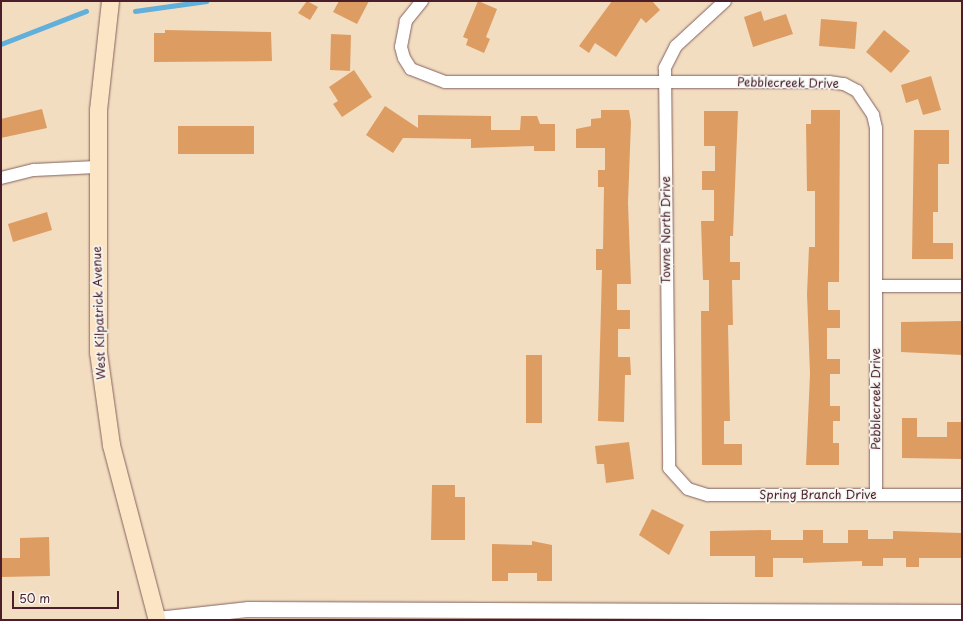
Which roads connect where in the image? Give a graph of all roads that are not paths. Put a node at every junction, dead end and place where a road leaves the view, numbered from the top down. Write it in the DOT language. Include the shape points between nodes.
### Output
graph roads {
  1 [pos="110,1"];
  2 [pos="422,1"];
  3 [pos="725,1"];
  4 [pos="665,82"];
  5 [pos="96,167"];
  6 [pos="1,178"];
  7 [pos="876,286"];
  8 [pos="962,286"];
  9 [pos="678,479"];
  10 [pos="876,495"];
  11 [pos="962,495"];
  12 [pos="962,612"];
  13 [pos="157,619"];
  1 -- 5 [label="main road, West Kilpatrick Avenue" via="101,62"];
  2 -- 4 [label="street, Pebblecreek Drive" via="406,21 401,47 412,69 426,77 445,82"];
  3 -- 4 [label="street, Towne North Drive" via="676,46 665,68"];
  4 -- 7 [label="street, Pebblecreek Drive" via="829,82 844,84 856,91 873,115 876,128"];
  4 -- 9 [label="street, Towne North Drive" via="666,452 669,468"];
  5 -- 6 [label="street" via="34,170"];
  5 -- 13 [label="main road, West Kilpatrick Avenue" via="96,303 103,396 125,504"];
  7 -- 8 [label="street"];
  7 -- 10 [label="street, Pebblecreek Drive"];
  9 -- 10 [label="street, Spring Branch Drive" via="693,491 708,495"];
  10 -- 11 [label="street, Spring Branch Drive"];
  12 -- 13 [label="street" via="248,610"];
}
